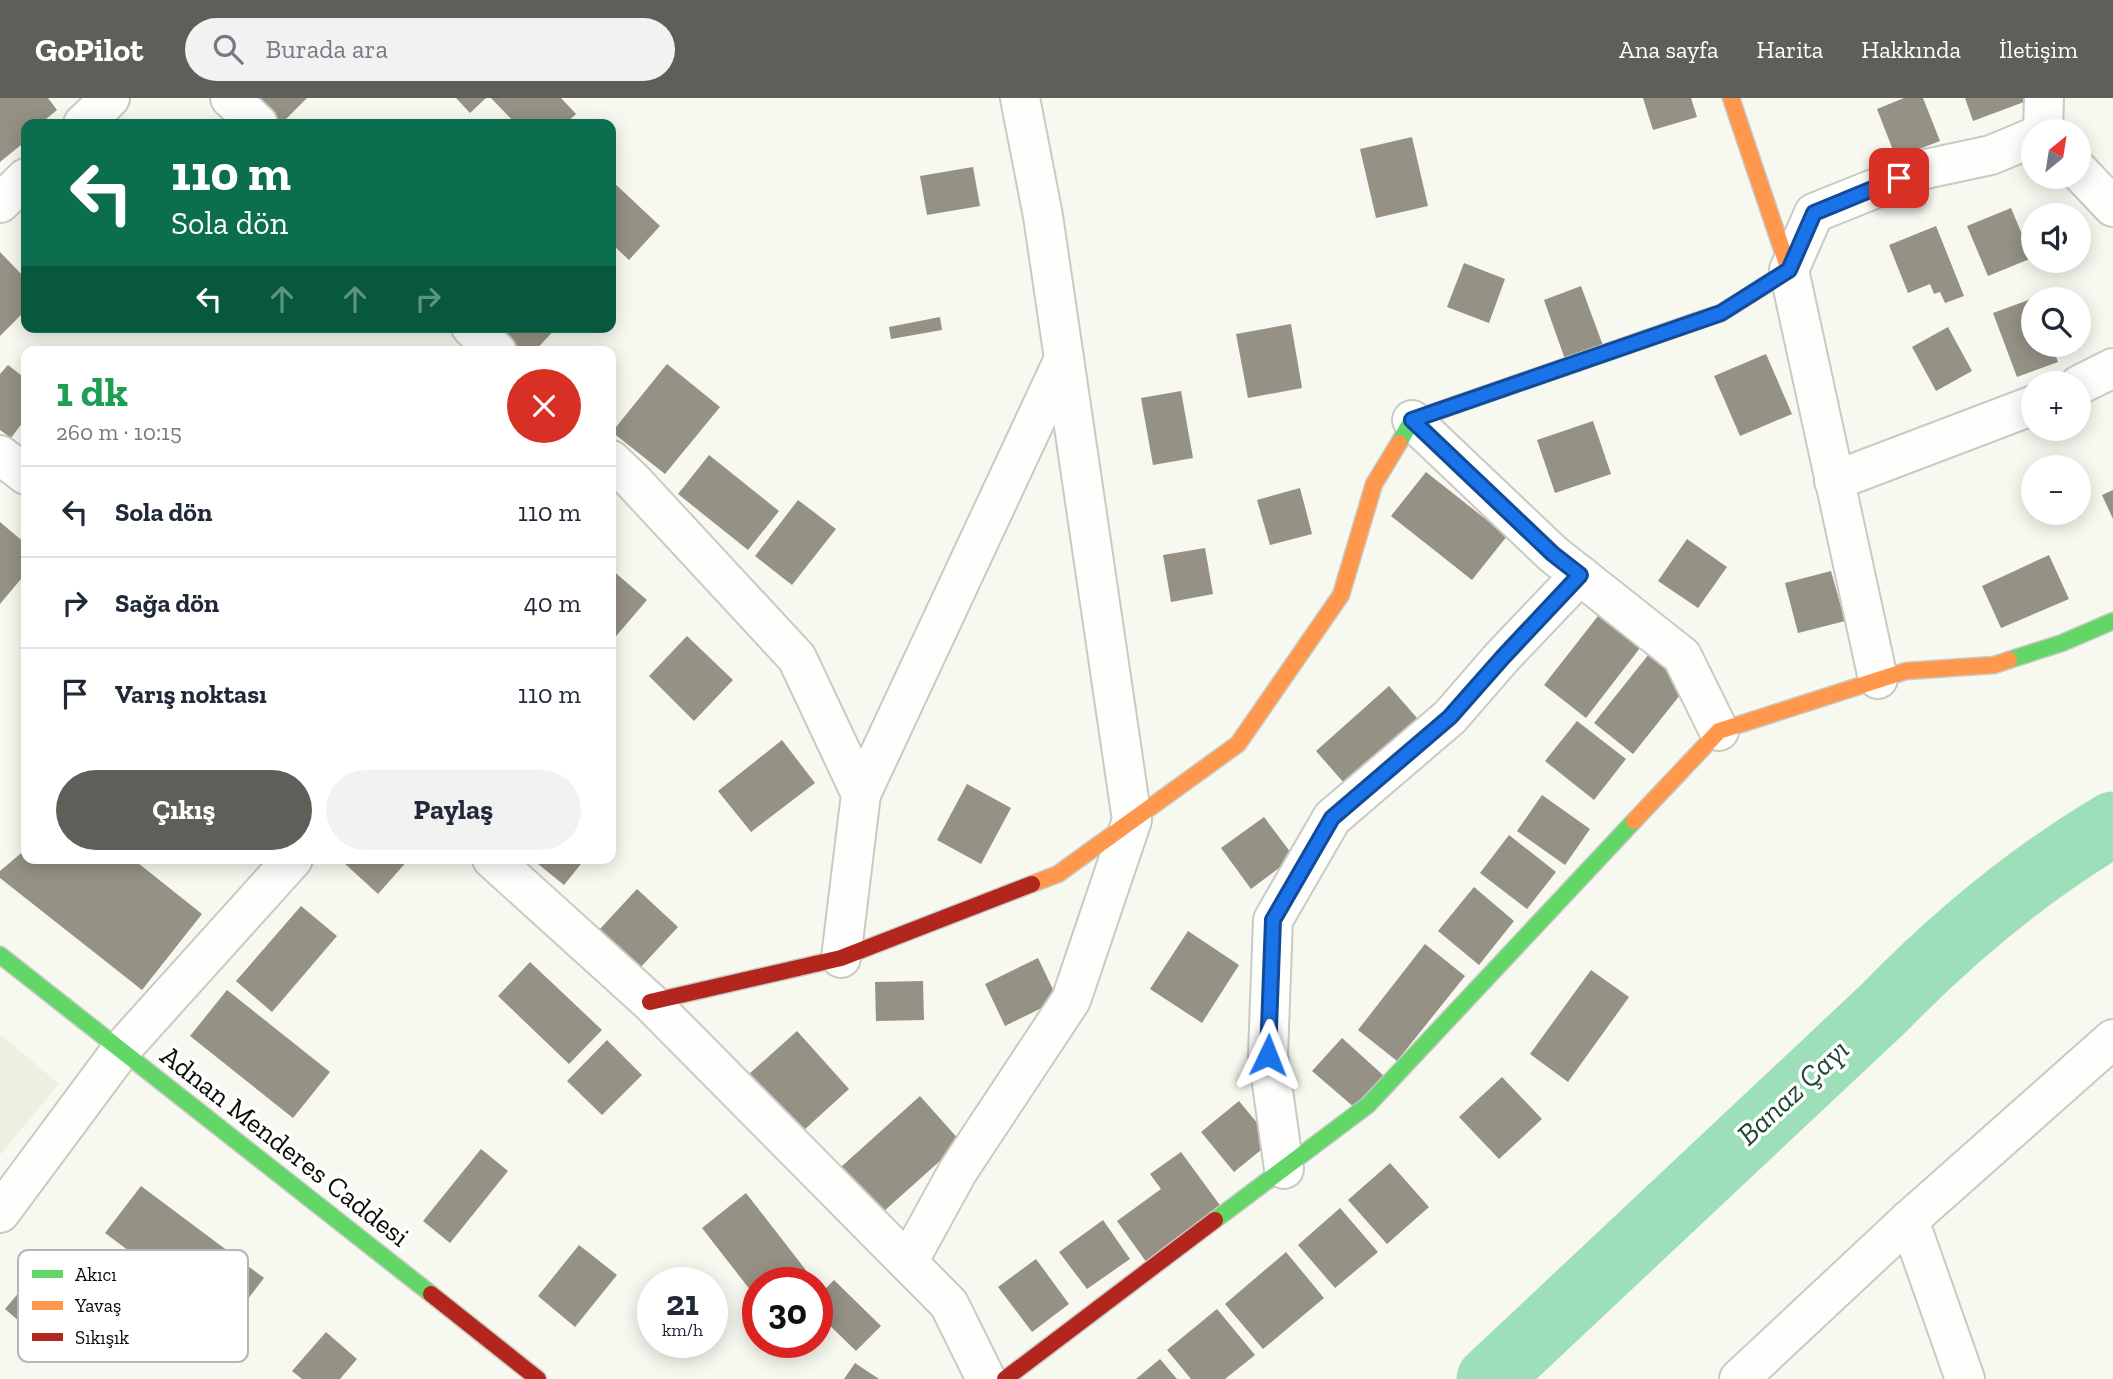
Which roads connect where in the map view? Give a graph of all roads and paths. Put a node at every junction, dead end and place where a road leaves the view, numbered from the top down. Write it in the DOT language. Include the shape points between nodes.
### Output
graph roads {
  1 [pos="110,98"];
  2 [pos="230,98"];
  3 [pos="1020,98"];
  4 [pos="1731,98"];
  5 [pos="2044,98"];
  6 [pos="88,119"];
  7 [pos="253,119"];
  8 [pos="2043,119"];
  9 [pos="2021,142"];
  10 [pos="21,183"];
  11 [pos="2091,184"];
  12 [pos="0,203"];
  13 [pos="2113,207"];
  14 [pos="1789,270"];
  15 [pos="477,333"];
  16 [pos="491,346"];
  17 [pos="1064,359"];
  18 [pos="2113,368"];
  19 [pos="2091,379"];
  20 [pos="2021,410"];
  21 [pos="1412,420"];
  22 [pos="0,455"];
  23 [pos="21,471"];
  24 [pos="1834,481"];
  25 [pos="618,482"];
  26 [pos="1580,575"];
  27 [pos="2113,621"];
  28 [pos="1878,680"];
  29 [pos="1719,731"];
  30 [pos="861,794"];
  31 [pos="1132,820"];
  32 [pos="288,864"];
  33 [pos="498,864"];
  34 [pos="0,954"];
  35 [pos="841,958"];
  36 [pos="650,1002"];
  37 [pos="2113,1039"];
  38 [pos="121,1050"];
  39 [pos="1284,1169"];
  40 [pos="0,1213"];
  41 [pos="1909,1220"];
  42 [pos="908,1262"];
  43 [pos="538,1379"];
  44 [pos="986,1379"];
  45 [pos="1005,1379"];
  46 [pos="1738,1379"];
  47 [pos="1965,1379"];
  1 -- 6 [label="street"];
  2 -- 7 [label="street"];
  3 -- 17 [label="street"];
  4 -- 14 [label="street"];
  5 -- 8 [label="street"];
  9 -- 14 [label="street" via="1991,155 1921,170 1814,213"];
  10 -- 12 [label="street"];
  11 -- 13 [label="street"];
  14 -- 21 [label="street" via="1721,313"];
  14 -- 24 [label="street"];
  15 -- 16 [label="street"];
  17 -- 30 [label="street"];
  17 -- 31 [label="street"];
  18 -- 19 [label="street"];
  20 -- 24 [label="street"];
  21 -- 26 [label="street"];
  21 -- 31 [label="street" via="1374,484 1341,596 1238,744"];
  22 -- 23 [label="street"];
  24 -- 28 [label="street"];
  25 -- 30 [label="street" via="797,658"];
  26 -- 29 [label="street" via="1682,656"];
  26 -- 39 [label="street" via="1450,717 1332,818 1273,920 1268,1055"];
  27 -- 28 [label="street" via="1994,665 1906,671"];
  28 -- 29 [label="street"];
  29 -- 39 [label="street" via="1368,1105"];
  30 -- 35 [label="street"];
  31 -- 35 [label="street" via="1058,874"];
  31 -- 42 [label="street" via="1071,1000 958,1171"];
  32 -- 38 [label="street"];
  33 -- 36 [label="street"];
  34 -- 38 [label="street, Adnan Menderes Caddesi"];
  35 -- 36 [label="street"];
  36 -- 42 [label="street"];
  37 -- 41 [label="street"];
  38 -- 40 [label="street"];
  38 -- 43 [label="street, Adnan Menderes Caddesi"];
  39 -- 45 [label="street"];
  41 -- 46 [label="street"];
  41 -- 47 [label="street"];
  42 -- 44 [label="street" via="949,1304"];
}
